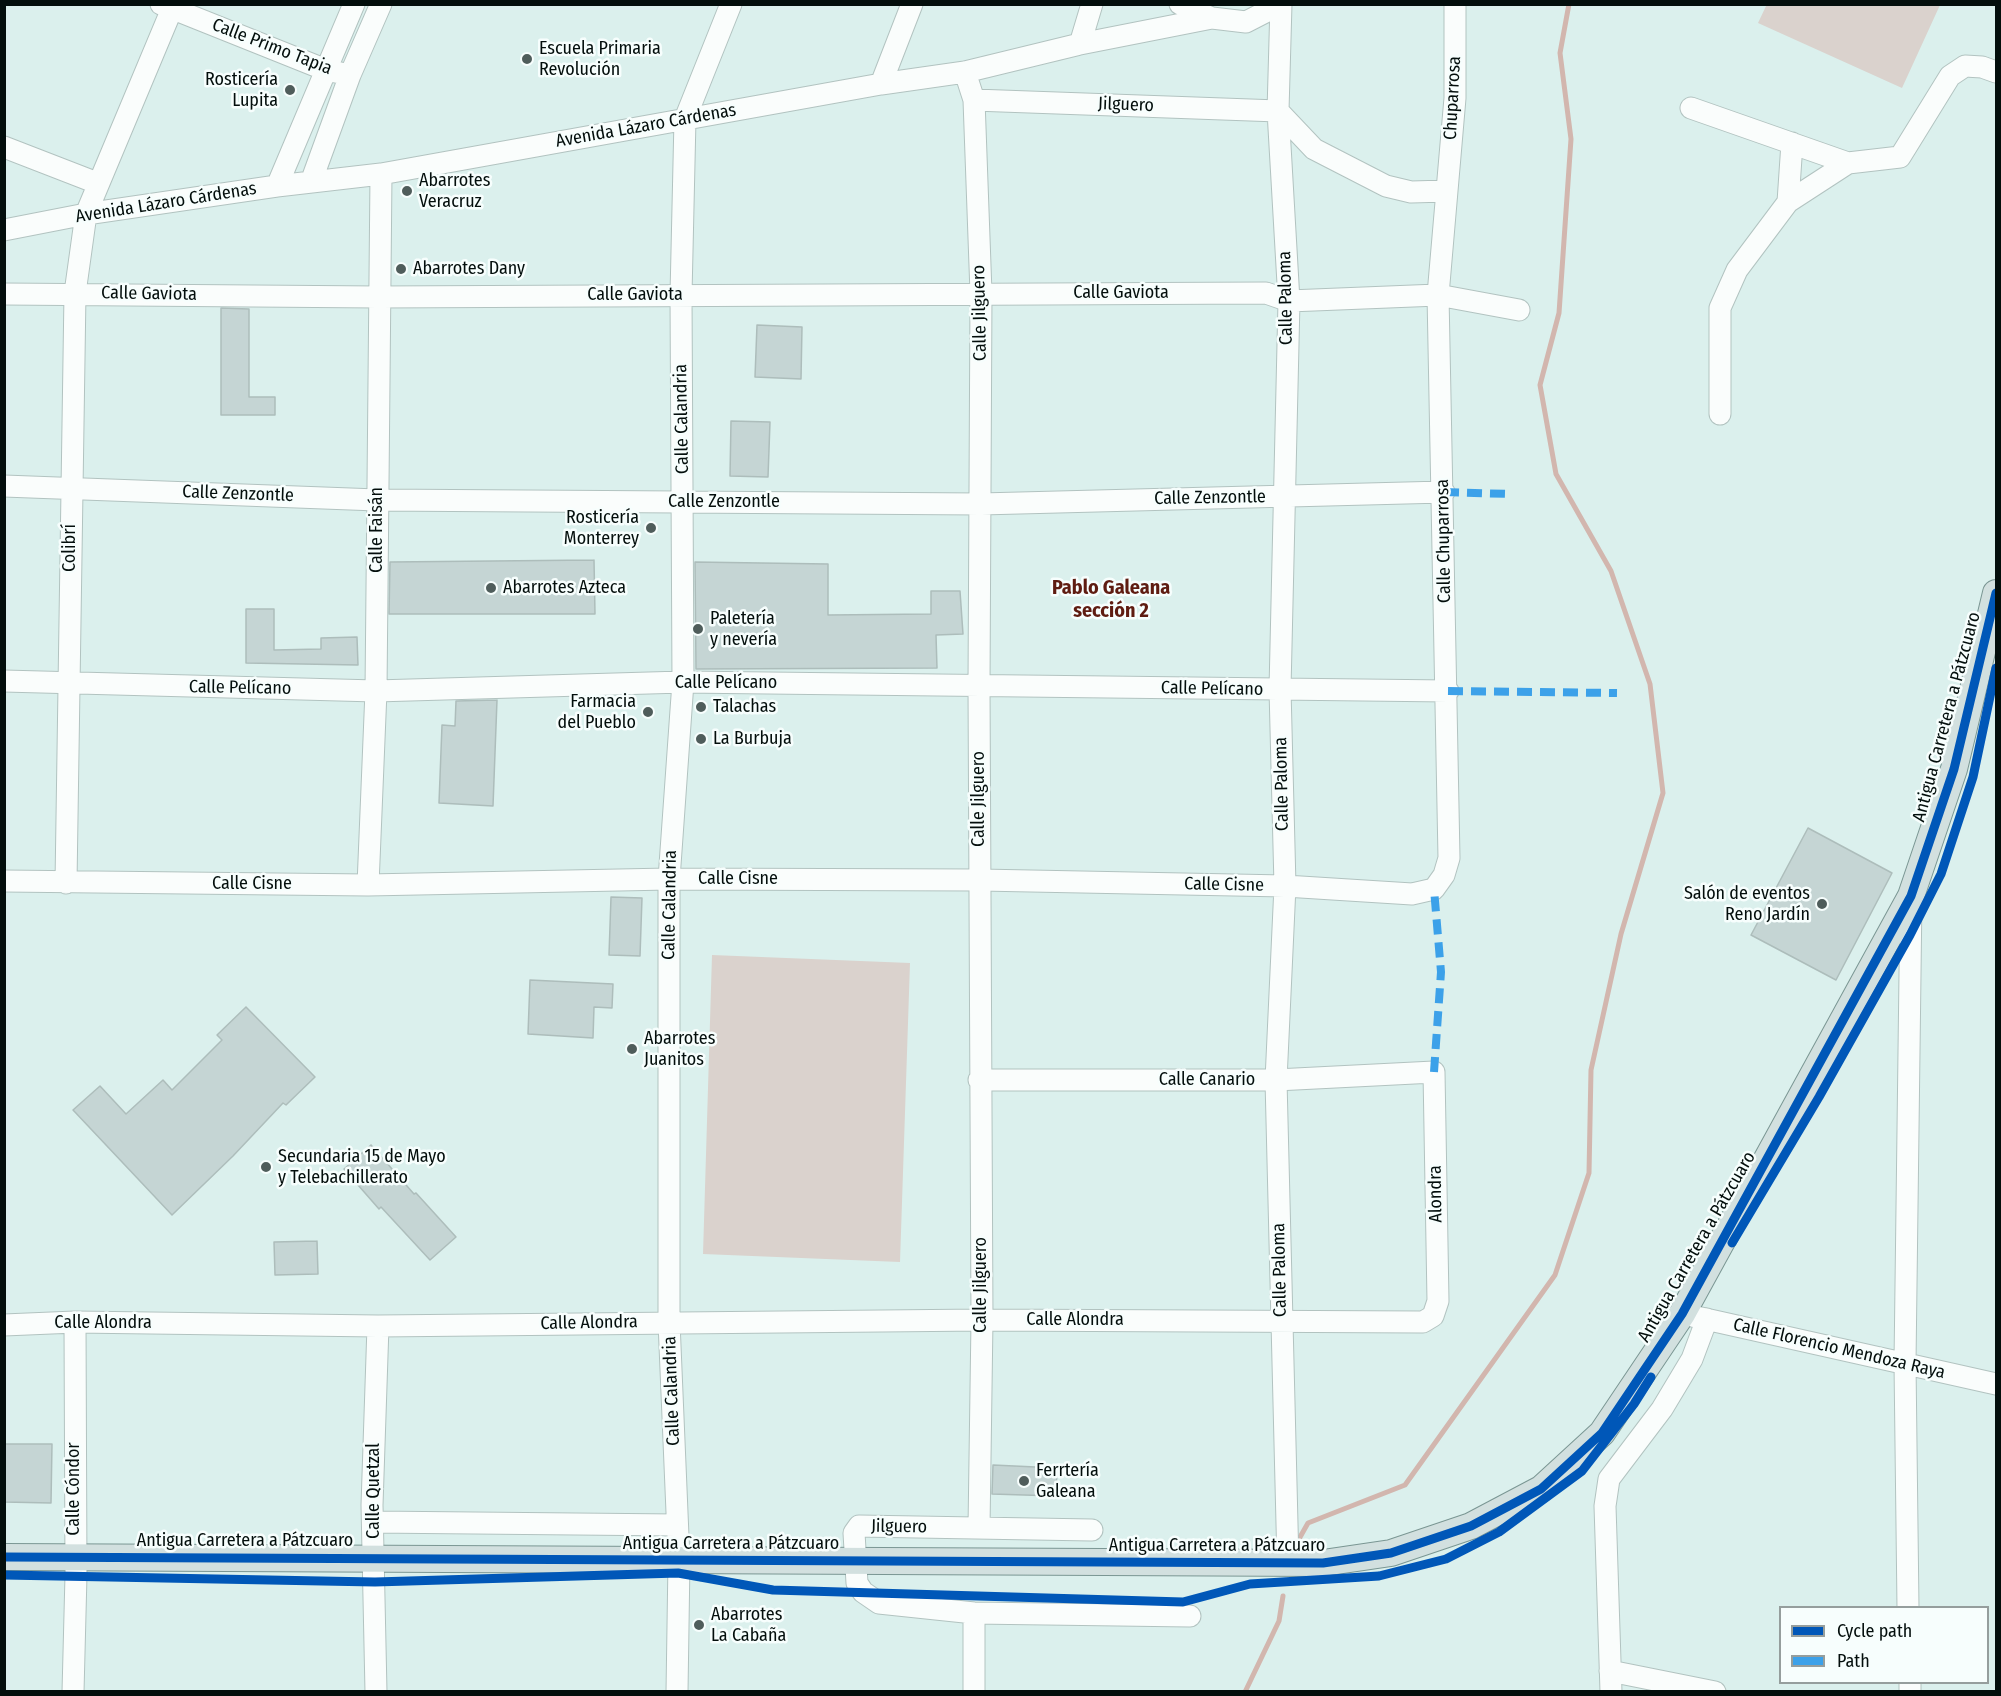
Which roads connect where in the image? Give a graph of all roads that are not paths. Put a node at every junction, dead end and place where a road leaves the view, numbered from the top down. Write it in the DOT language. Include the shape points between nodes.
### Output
graph roads {
  1 [pos="354,4"];
  2 [pos="381,4"];
  3 [pos="731,4"];
  4 [pos="912,4"];
  5 [pos="1092,4"];
  6 [pos="1180,4"];
  7 [pos="1281,4"];
  8 [pos="1455,4"];
  9 [pos="169,6"];
  10 [pos="1212,18"];
  11 [pos="1080,44"];
  12 [pos="326,70"];
  13 [pos="964,72"];
  14 [pos="1996,72"];
  15 [pos="350,75"];
  16 [pos="881,84"];
  17 [pos="974,100"];
  18 [pos="1691,108"];
  19 [pos="1278,111"];
  20 [pos="685,119"];
  21 [pos="1792,143"];
  22 [pos="4,147"];
  23 [pos="1848,163"];
  24 [pos="381,174"];
  25 [pos="312,182"];
  26 [pos="97,183"];
  27 [pos="277,186"];
  28 [pos="1447,191"];
  29 [pos="1788,202"];
  30 [pos="86,214"];
  31 [pos="4,230"];
  32 [pos="1287,278"];
  33 [pos="75,293"];
  34 [pos="981,293"];
  35 [pos="1266,293"];
  36 [pos="4,294"];
  37 [pos="681,295"];
  38 [pos="1438,295"];
  39 [pos="378,297"];
  40 [pos="1289,301"];
  41 [pos="1519,310"];
  42 [pos="1720,414"];
  43 [pos="4,486"];
  44 [pos="71,487"];
  45 [pos="1444,492"];
  46 [pos="1282,496"];
  47 [pos="377,500"];
  48 [pos="683,502"];
  49 [pos="981,504"];
  50 [pos="1996,593"];
  51 [pos="4,681"];
  52 [pos="683,682"];
  53 [pos="70,685"];
  54 [pos="979,686"];
  55 [pos="1280,689"];
  56 [pos="376,691"];
  57 [pos="1448,691"];
  58 [pos="669,879"];
  59 [pos="980,880"];
  60 [pos="4,881"];
  61 [pos="66,883"];
  62 [pos="368,885"];
  63 [pos="1285,886"];
  64 [pos="1434,889"];
  65 [pos="1911,896"];
  66 [pos="1434,1072"];
  67 [pos="980,1080"];
  68 [pos="1276,1080"];
  69 [pos="1433,1316"];
  70 [pos="1694,1316"];
  71 [pos="982,1320"];
  72 [pos="1281,1320"];
  73 [pos="75,1322"];
  74 [pos="669,1322"];
  75 [pos="4,1325"];
  76 [pos="378,1326"];
  77 [pos="1905,1363"];
  78 [pos="1996,1384"];
  79 [pos="373,1522"];
  80 [pos="678,1525"];
  81 [pos="979,1528"];
  82 [pos="1092,1530"];
  83 [pos="4,1557"];
  84 [pos="74,1557"];
  85 [pos="375,1558"];
  86 [pos="679,1560"];
  87 [pos="856,1561"];
  88 [pos="1288,1564"];
  89 [pos="1908,1606"];
  90 [pos="974,1613"];
  91 [pos="1190,1616"];
  92 [pos="1611,1681"];
  93 [pos="73,1692"];
  94 [pos="376,1692"];
  95 [pos="677,1692"];
  96 [pos="974,1692"];
  97 [pos="1715,1692"];
  1 -- 12 [label="street"];
  2 -- 15 [label="street"];
  3 -- 20 [label="street"];
  4 -- 16 [label="street"];
  5 -- 11 [label="street"];
  6 -- 10 [label="street"];
  7 -- 10 [label="street, Avenida Lázaro Cárdenas" via="1246,22"];
  7 -- 19 [label="street, Calle Paloma"];
  8 -- 28 [label="street, Chuparrosa" via="1455,98"];
  9 -- 12 [label="street, Calle Primo Tapia"];
  9 -- 26 [label="street, Colibrí"];
  10 -- 11 [label="street, Avenida Lázaro Cárdenas"];
  11 -- 13 [label="street, Avenida Lázaro Cárdenas"];
  12 -- 15 [label="street, Calle Primo Tapia"];
  12 -- 27 [label="street"];
  13 -- 16 [label="street, Avenida Lázaro Cárdenas"];
  13 -- 17 [label="street, Calle Jilguero"];
  14 -- 23 [label="street" via="1965,66 1950,76 1900,157"];
  15 -- 25 [label="street"];
  16 -- 20 [label="street, Avenida Lázaro Cárdenas"];
  17 -- 19 [label="street, Jilguero"];
  17 -- 34 [label="street, Calle Jilguero"];
  18 -- 21 [label="street"];
  19 -- 28 [label="street" via="1314,149 1386,186 1411,192"];
  19 -- 32 [label="street, Calle Paloma"];
  20 -- 24 [label="street, Avenida Lázaro Cárdenas"];
  20 -- 37 [label="street, Calle Calandria"];
  21 -- 23 [label="street"];
  21 -- 29 [label="street"];
  22 -- 26 [label="street"];
  23 -- 29 [label="street"];
  24 -- 25 [label="street, Avenida Lázaro Cárdenas"];
  24 -- 39 [label="street, Calle Faisán"];
  25 -- 27 [label="street, Avenida Lázaro Cárdenas"];
  26 -- 30 [label="street, Colibrí"];
  27 -- 30 [label="street, Avenida Lázaro Cárdenas"];
  28 -- 38 [label="street, Calle Chuparrosa"];
  29 -- 42 [label="street" via="1737,270 1720,308"];
  30 -- 31 [label="street, Avenida Lázaro Cárdenas"];
  30 -- 33 [label="street, Colibrí"];
  32 -- 35 [label="street"];
  32 -- 40 [label="street, Calle Paloma"];
  33 -- 36 [label="street, Calle Gaviota"];
  33 -- 39 [label="street, Calle Gaviota"];
  33 -- 44 [label="street, Colibrí"];
  34 -- 35 [label="street, Calle Gaviota"];
  34 -- 37 [label="street, Calle Gaviota"];
  34 -- 49 [label="street, Calle Jilguero"];
  35 -- 40 [label="street, Calle Gaviota"];
  37 -- 39 [label="street, Calle Gaviota"];
  37 -- 48 [label="street, Calle Calandria"];
  38 -- 40 [label="street, Calle Gaviota"];
  38 -- 41 [label="street, Calle Gaviota"];
  38 -- 45 [label="street, Calle Chuparrosa"];
  39 -- 47 [label="street, Calle Faisán"];
  40 -- 46 [label="street, Calle Paloma"];
  43 -- 44 [label="street, Calle Zenzontle"];
  44 -- 47 [label="street, Calle Zenzontle"];
  44 -- 53 [label="street, Colibrí"];
  45 -- 46 [label="street, Calle Zenzontle"];
  45 -- 57 [label="street, Calle Chuparrosa"];
  46 -- 49 [label="street, Calle Zenzontle"];
  46 -- 55 [label="street, Calle Paloma"];
  47 -- 48 [label="street, Calle Zenzontle"];
  47 -- 56 [label="street, Calle Faisán"];
  48 -- 49 [label="street, Calle Zenzontle"];
  48 -- 52 [label="street, Calle Calandria"];
  49 -- 54 [label="street, Calle Jilguero"];
  50 -- 65 [label="main road, Antigua Carretera a Pátzcuaro" via="1954,769"];
  51 -- 53 [label="street, Calle Pelícano"];
  52 -- 54 [label="street, Calle Pelícano"];
  52 -- 56 [label="street, Calle Pelícano"];
  52 -- 58 [label="street, Calle Calandria"];
  53 -- 56 [label="street, Calle Pelícano"];
  53 -- 61 [label="street, Colibrí"];
  54 -- 55 [label="street, Calle Pelícano"];
  54 -- 59 [label="street, Calle Jilguero"];
  55 -- 57 [label="street, Calle Pelícano"];
  55 -- 63 [label="street, Calle Paloma"];
  56 -- 62 [label="street, Calle Faisán"];
  57 -- 64 [label="street, Calle Chuparrosa" via="1449,858"];
  58 -- 59 [label="street, Calle Cisne"];
  58 -- 62 [label="street, Calle Cisne"];
  58 -- 74 [label="street, Calle Calandria"];
  59 -- 63 [label="street, Calle Cisne"];
  59 -- 67 [label="street, Calle Jilguero"];
  60 -- 61 [label="street, Calle Cisne"];
  61 -- 62 [label="street, Calle Cisne"];
  63 -- 64 [label="street, Calle Cisne" via="1412,894"];
  63 -- 68 [label="street, Calle Paloma"];
  65 -- 70 [label="main road, Antigua Carretera a Pátzcuaro"];
  65 -- 77 [label="street"];
  66 -- 68 [label="street, Calle Canario"];
  66 -- 69 [label="street, Alondra" via="1438,1301"];
  67 -- 68 [label="street, Calle Canario"];
  67 -- 71 [label="street, Calle Jilguero"];
  68 -- 72 [label="street, Calle Paloma"];
  69 -- 72 [label="street, Calle Alondra" via="1423,1322"];
  70 -- 77 [label="street, Calle Florencio Mendoza Raya"];
  70 -- 88 [label="main road, Antigua Carretera a Pátzcuaro" via="1602,1433 1541,1489 1471,1526 1391,1552 1323,1563"];
  70 -- 92 [label="street" via="1686,1369 1609,1479 1605,1506"];
  71 -- 72 [label="street, Calle Alondra"];
  71 -- 74 [label="street, Calle Alondra"];
  71 -- 81 [label="street, Calle Jilguero"];
  72 -- 88 [label="street, Calle Paloma"];
  73 -- 75 [label="street, Calle Alondra"];
  73 -- 76 [label="street, Calle Alondra"];
  73 -- 84 [label="street, Calle Cóndor"];
  74 -- 76 [label="street, Calle Alondra"];
  74 -- 80 [label="street, Calle Calandria"];
  76 -- 79 [label="street, Calle Quetzal"];
  77 -- 78 [label="street, Calle Florencio Mendoza Raya"];
  77 -- 89 [label="street"];
  79 -- 80 [label="street"];
  79 -- 85 [label="street, Calle Quetzal"];
  80 -- 86 [label="street, Calle Calandria"];
  81 -- 82 [label="street"];
  81 -- 87 [label="street, Jilguero" via="859,1526 854,1533"];
  83 -- 84 [label="main road, Antigua Carretera a Pátzcuaro"];
  84 -- 85 [label="main road, Antigua Carretera a Pátzcuaro"];
  84 -- 93 [label="street, Calle Cóndor"];
  85 -- 86 [label="main road, Antigua Carretera a Pátzcuaro"];
  85 -- 94 [label="street, Calle Quetzal"];
  86 -- 87 [label="main road, Antigua Carretera a Pátzcuaro"];
  86 -- 95 [label="street, Calle Calandria"];
  87 -- 88 [label="main road, Antigua Carretera a Pátzcuaro"];
  87 -- 90 [label="street, Jilguero" via="857,1583 879,1603"];
  90 -- 91 [label="street, Jilguero"];
  90 -- 96 [label="street"];
  92 -- 97 [label="street"];
}
